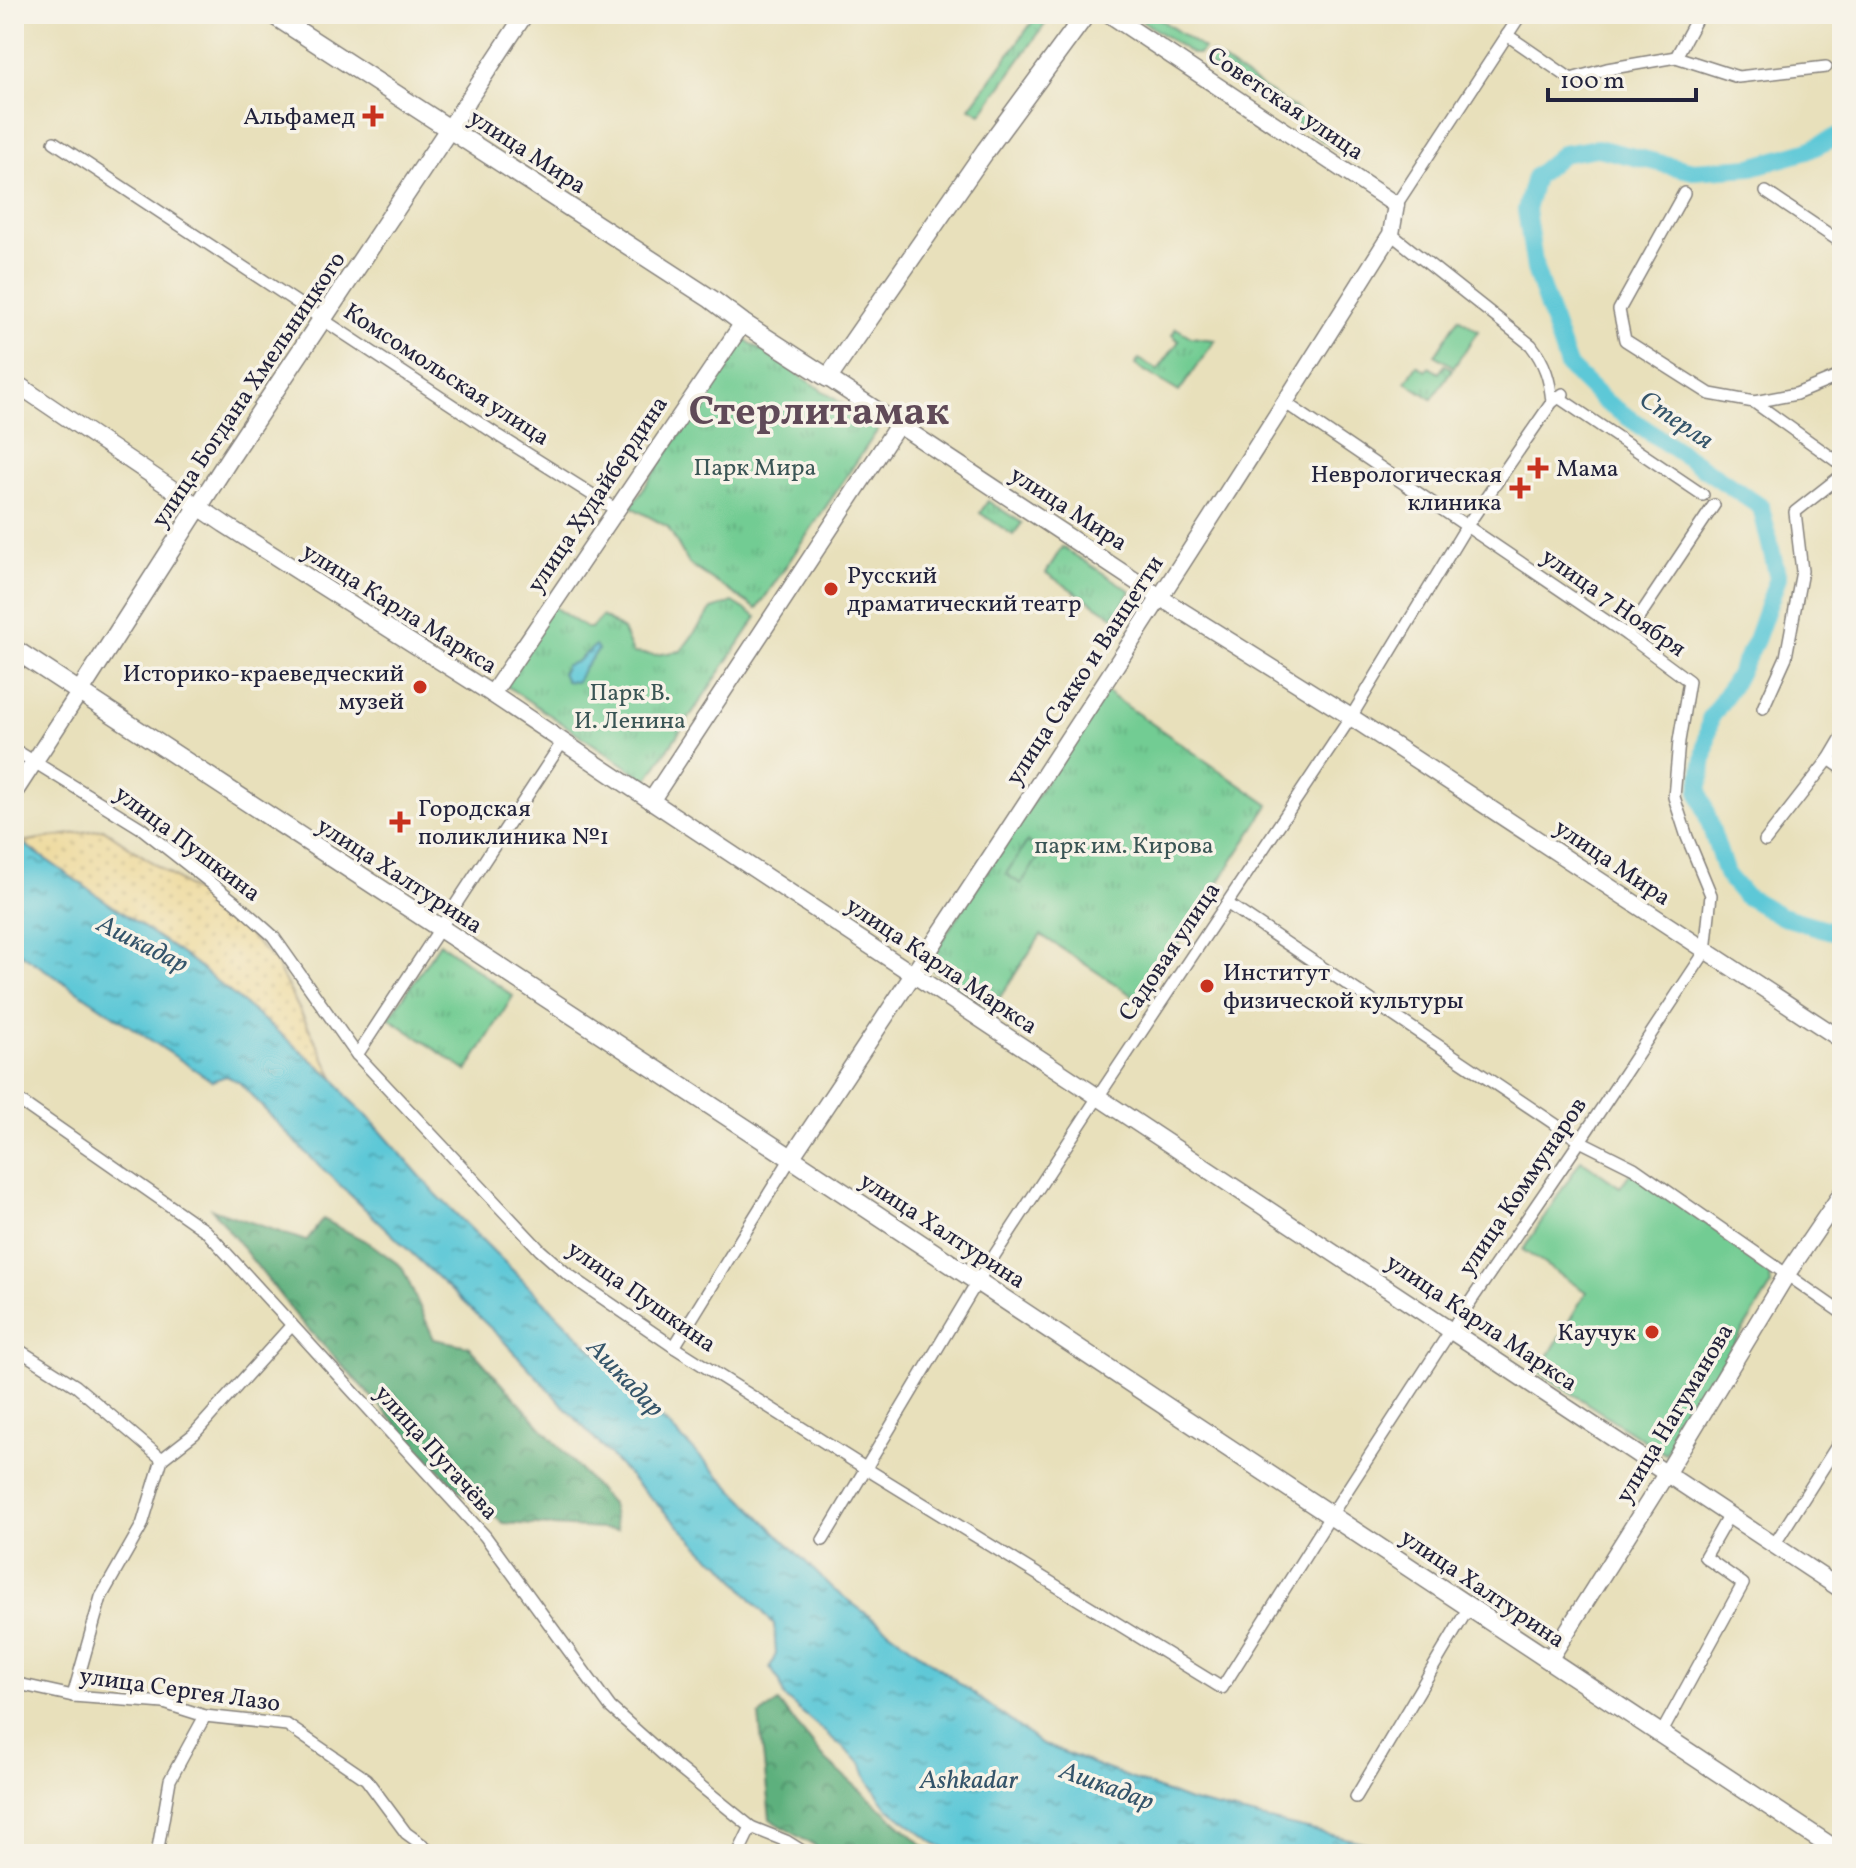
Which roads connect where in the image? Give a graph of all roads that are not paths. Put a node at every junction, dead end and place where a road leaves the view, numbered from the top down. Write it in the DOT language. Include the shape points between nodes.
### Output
graph roads {
  1 [pos="272,14"];
  2 [pos="525,14"];
  3 [pos="1072,14"];
  4 [pos="1086,14"];
  5 [pos="1109,14"];
  6 [pos="1521,14"];
  7 [pos="1699,14"];
  8 [pos="1507,35"];
  9 [pos="1676,57"];
  10 [pos="1826,67"];
  11 [pos="449,129"];
  12 [pos="54,142"];
  13 [pos="1766,192"];
  14 [pos="1684,193"];
  15 [pos="1396,205"];
  16 [pos="1391,234"];
  17 [pos="1842,243"];
  18 [pos="323,318"];
  19 [pos="743,323"];
  20 [pos="824,375"];
  21 [pos="1842,375"];
  22 [pos="14,382"];
  23 [pos="1558,398"];
  24 [pos="1284,402"];
  25 [pos="1754,402"];
  26 [pos="898,425"];
  27 [pos="1842,465"];
  28 [pos="1842,475"];
  29 [pos="1703,495"];
  30 [pos="1714,505"];
  31 [pos="197,507"];
  32 [pos="615,509"];
  33 [pos="1466,527"];
  34 [pos="1161,598"];
  35 [pos="1627,635"];
  36 [pos="14,649"];
  37 [pos="79,693"];
  38 [pos="492,694"];
  39 [pos="1763,708"];
  40 [pos="1351,717"];
  41 [pos="1842,737"];
  42 [pos="563,741"];
  43 [pos="14,752"];
  44 [pos="1829,759"];
  45 [pos="35,762"];
  46 [pos="1842,768"];
  47 [pos="14,793"];
  48 [pos="651,801"];
  49 [pos="1765,841"];
  50 [pos="1228,904"];
  51 [pos="439,929"];
  52 [pos="1705,952"];
  53 [pos="914,975"];
  54 [pos="1842,1040"];
  55 [pos="357,1055"];
  56 [pos="14,1097"];
  57 [pos="1098,1097"];
  58 [pos="1580,1141"];
  59 [pos="791,1158"];
  60 [pos="1842,1193"];
  61 [pos="1787,1274"];
  62 [pos="977,1282"];
  63 [pos="1842,1313"];
  64 [pos="292,1325"];
  65 [pos="1451,1330"];
  66 [pos="14,1347"];
  67 [pos="674,1347"];
  68 [pos="1842,1438"];
  69 [pos="162,1459"];
  70 [pos="865,1468"];
  71 [pos="1666,1474"];
  72 [pos="1331,1515"];
  73 [pos="1729,1515"];
  74 [pos="823,1540"];
  75 [pos="1774,1545"];
  76 [pos="1842,1590"];
  77 [pos="1469,1607"];
  78 [pos="1549,1660"];
  79 [pos="14,1683"];
  80 [pos="1222,1688"];
  81 [pos="73,1696"];
  82 [pos="205,1716"];
  83 [pos="1661,1734"];
  84 [pos="1356,1797"];
  85 [pos="751,1827"];
  86 [pos="157,1854"];
  87 [pos="435,1854"];
  88 [pos="738,1854"];
  89 [pos="807,1854"];
  90 [pos="1842,1854"];
  1 -- 11 [label="main road, улица Мира"];
  2 -- 11 [label="street, улица Богдана Хмельницкого"];
  3 -- 20 [label="main road" via="920,228"];
  4 -- 20 [label="main road"];
  5 -- 15 [label="street, Советская улица"];
  6 -- 8 [label="street, улица Сакко и Ванцетти"];
  7 -- 9 [label="street"];
  8 -- 9 [label="street" via="1571,79"];
  8 -- 15 [label="street, улица Сакко и Ванцетти"];
  9 -- 10 [label="street" via="1738,77"];
  11 -- 18 [label="main road, улица Богдана Хмельницкого"];
  11 -- 19 [label="main road, улица Мира"];
  12 -- 18 [label="street, Комсомольская улица"];
  13 -- 17 [label="street"];
  14 -- 25 [label="street" via="1619,310 1625,340 1710,394"];
  15 -- 16 [label="street, улица Сакко и Ванцетти"];
  16 -- 23 [label="street" via="1531,345"];
  16 -- 24 [label="street, улица Сакко и Ванцетти"];
  18 -- 31 [label="main road, улица Богдана Хмельницкого"];
  18 -- 32 [label="street, Комсомольская улица"];
  19 -- 20 [label="main road, улица Мира"];
  19 -- 32 [label="street, улица Худайбердина"];
  20 -- 26 [label="street, улица Мира"];
  21 -- 25 [label="street" via="1796,394"];
  22 -- 31 [label="street, улица Карла Маркса"];
  23 -- 29 [label="street"];
  23 -- 33 [label="street, Садовая улица"];
  24 -- 33 [label="street, улица 7 Ноября"];
  24 -- 34 [label="street, улица Сакко и Ванцетти"];
  25 -- 27 [label="street"];
  26 -- 34 [label="street, улица Мира"];
  26 -- 48 [label="street"];
  28 -- 39 [label="street" via="1795,512 1802,571 1786,657"];
  30 -- 35 [label="street"];
  31 -- 37 [label="main road, улица Богдана Хмельницкого"];
  31 -- 38 [label="street, улица Карла Маркса"];
  32 -- 38 [label="street, улица Худайбердина"];
  33 -- 35 [label="street, улица 7 Ноября"];
  33 -- 40 [label="street, Садовая улица"];
  34 -- 40 [label="street, улица Мира"];
  34 -- 53 [label="street, улица Сакко и Ванцетти"];
  35 -- 52 [label="street, улица 7 Ноября" via="1689,681 1674,797 1711,895"];
  36 -- 37 [label="main road, улица Халтурина"];
  37 -- 45 [label="street, улица Богдана Хмельницкого"];
  37 -- 51 [label="main road, улица Халтурина"];
  38 -- 42 [label="street, улица Карла Маркса"];
  40 -- 50 [label="street, Садовая улица"];
  40 -- 52 [label="street, улица Мира"];
  41 -- 44 [label="street"];
  42 -- 48 [label="street, улица Карла Маркса"];
  42 -- 51 [label="street"];
  43 -- 45 [label="street, улица Пушкина"];
  44 -- 46 [label="street"];
  44 -- 49 [label="street"];
  45 -- 47 [label="street, улица Богдана Хмельницкого"];
  45 -- 55 [label="street, улица Пушкина" via="141,828 273,936"];
  48 -- 53 [label="street, улица Карла Маркса"];
  50 -- 57 [label="street, Садовая улица"];
  50 -- 58 [label="street"];
  51 -- 55 [label="street"];
  51 -- 59 [label="main road, улица Халтурина"];
  52 -- 54 [label="street, улица Мира"];
  52 -- 58 [label="street, улица Коммунаров"];
  53 -- 57 [label="street, улица Карла Маркса"];
  53 -- 59 [label="street, улица Сакко и Ванцетти"];
  55 -- 67 [label="street, улица Пушкина" via="540,1250"];
  56 -- 64 [label="street, улица Пугачёва" via="206,1231"];
  57 -- 62 [label="street, Садовая улица"];
  57 -- 65 [label="street, улица Карла Маркса"];
  58 -- 61 [label="street" via="1634,1168"];
  58 -- 65 [label="street, улица Коммунаров"];
  59 -- 62 [label="main road, улица Халтурина"];
  59 -- 67 [label="street, улица Сакко и Ванцетти"];
  60 -- 61 [label="street, улица Нагуманова"];
  61 -- 63 [label="street"];
  61 -- 71 [label="street, улица Нагуманова"];
  62 -- 70 [label="street, Садовая улица"];
  62 -- 72 [label="main road, улица Халтурина"];
  64 -- 69 [label="street" via="194,1434"];
  64 -- 85 [label="street, улица Пугачёва" via="485,1536 610,1707"];
  65 -- 71 [label="street, улица Карла Маркса"];
  65 -- 72 [label="street, улица Коммунаров"];
  66 -- 69 [label="street" via="76,1386"];
  67 -- 70 [label="street, улица Пушкина"];
  68 -- 75 [label="street"];
  69 -- 81 [label="street" via="142,1525 101,1597"];
  70 -- 74 [label="street, Садовая улица"];
  70 -- 80 [label="street, улица Пушкина"];
  71 -- 73 [label="street, улица Карла Маркса"];
  71 -- 78 [label="street, улица Нагуманова"];
  72 -- 77 [label="main road, улица Халтурина"];
  72 -- 80 [label="street, улица Коммунаров"];
  73 -- 75 [label="street, улица Карла Маркса"];
  73 -- 83 [label="street" via="1705,1557 1743,1584"];
  75 -- 76 [label="street, улица Карла Маркса"];
  77 -- 78 [label="main road, улица Халтурина"];
  77 -- 84 [label="street"];
  78 -- 83 [label="main road, улица Халтурина"];
  79 -- 81 [label="street, улица Сергея Лазо"];
  81 -- 82 [label="street, улица Сергея Лазо" via="164,1703"];
  82 -- 86 [label="street" via="170,1780"];
  82 -- 87 [label="street, улица Сергея Лазо" via="287,1725 366,1779 406,1833"];
  83 -- 90 [label="main road, улица Халтурина"];
  85 -- 88 [label="street"];
  85 -- 89 [label="street, улица Пугачёва"];
}
